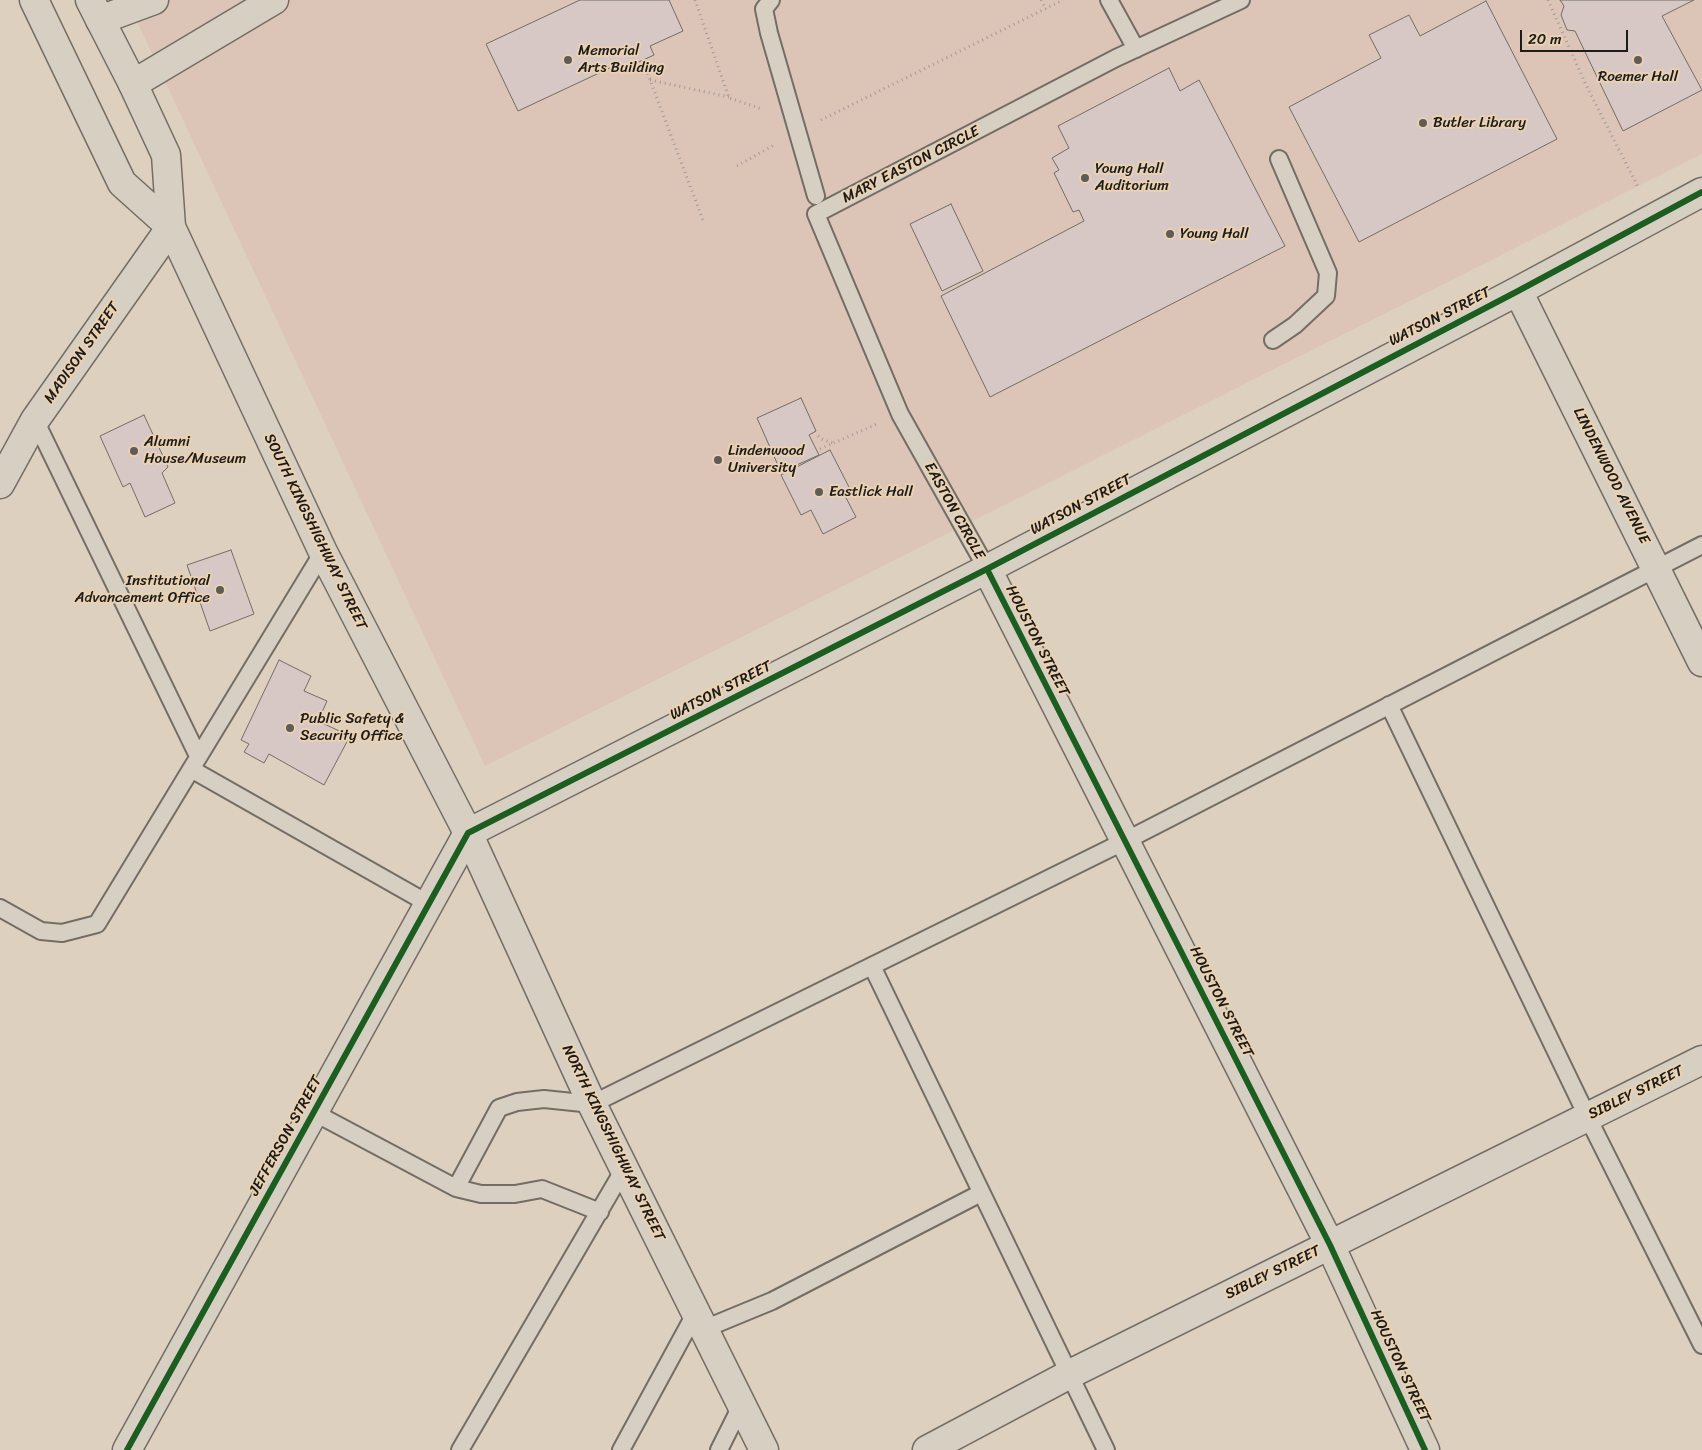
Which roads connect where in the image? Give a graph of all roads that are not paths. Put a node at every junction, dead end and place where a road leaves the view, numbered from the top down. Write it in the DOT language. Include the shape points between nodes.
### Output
graph roads {
  1 [pos="34,0"];
  2 [pos="154,0"];
  3 [pos="274,0"];
  4 [pos="770,0"];
  5 [pos="1110,0"];
  6 [pos="1241,0"];
  7 [pos="95,10"];
  8 [pos="1136,49"];
  9 [pos="132,84"];
  10 [pos="1279,159"];
  11 [pos="1702,192"];
  12 [pos="816,196"];
  13 [pos="171,227"];
  14 [pos="1518,290"];
  15 [pos="1273,340"];
  16 [pos="35,420"];
  17 [pos="922,452"];
  18 [pos="0,484"];
  19 [pos="1702,545"];
  20 [pos="323,552"];
  21 [pos="1657,568"];
  22 [pos="987,569"];
  23 [pos="1702,662"];
  24 [pos="1389,705"];
  25 [pos="195,762"];
  26 [pos="468,833"];
  27 [pos="1125,841"];
  28 [pos="429,904"];
  29 [pos="0,908"];
  30 [pos="872,966"];
  31 [pos="1702,1060"];
  32 [pos="592,1104"];
  33 [pos="313,1112"];
  34 [pos="1587,1116"];
  35 [pos="624,1169"];
  36 [pos="456,1188"];
  37 [pos="982,1193"];
  38 [pos="600,1212"];
  39 [pos="1330,1245"];
  40 [pos="700,1321"];
  41 [pos="1702,1344"];
  42 [pos="1070,1374"];
  43 [pos="742,1404"];
  44 [pos="127,1450"];
  45 [pos="460,1450"];
  46 [pos="621,1450"];
  47 [pos="719,1450"];
  48 [pos="764,1450"];
  49 [pos="927,1450"];
  50 [pos="1106,1450"];
  51 [pos="1425,1450"];
  1 -- 13 [label="street, SOUTH KINGSHIGHWAY STREET" via="122,183"];
  2 -- 7 [label="street"];
  3 -- 9 [label="street"];
  4 -- 12 [label="lane" via="764,9 769,33"];
  5 -- 8 [label="lane"];
  6 -- 8 [label="lane, MARY EASTON CIRCLE"];
  7 -- 9 [label="street, SOUTH KINGSHIGHWAY STREET"];
  8 -- 17 [label="lane, MARY EASTON CIRCLE" via="816,214 900,414"];
  9 -- 13 [label="street, SOUTH KINGSHIGHWAY STREET" via="166,154"];
  10 -- 15 [label="lane" via="1328,273 1326,296 1295,325"];
  11 -- 14 [label="street, WATSON STREET"];
  13 -- 16 [label="street, MADISON STREET"];
  13 -- 20 [label="street, SOUTH KINGSHIGHWAY STREET"];
  14 -- 21 [label="street, LINDENWOOD AVENUE"];
  14 -- 22 [label="street, WATSON STREET"];
  16 -- 18 [label="street, MADISON STREET"];
  16 -- 25 [label="lane"];
  17 -- 22 [label="lane, EASTON CIRCLE"];
  19 -- 21 [label="lane"];
  20 -- 25 [label="lane"];
  20 -- 26 [label="street, SOUTH KINGSHIGHWAY STREET"];
  21 -- 23 [label="street, LINDENWOOD AVENUE"];
  21 -- 24 [label="lane"];
  22 -- 26 [label="street, WATSON STREET"];
  22 -- 27 [label="street, HOUSTON STREET"];
  24 -- 27 [label="lane"];
  24 -- 34 [label="lane"];
  25 -- 28 [label="lane"];
  25 -- 29 [label="lane" via="97,924 62,933 41,931"];
  26 -- 28 [label="street, JEFFERSON STREET"];
  26 -- 32 [label="street, NORTH KINGSHIGHWAY STREET"];
  27 -- 30 [label="lane"];
  27 -- 39 [label="street, HOUSTON STREET"];
  28 -- 33 [label="street, JEFFERSON STREET"];
  30 -- 32 [label="lane"];
  30 -- 37 [label="lane"];
  31 -- 34 [label="street, SIBLEY STREET"];
  32 -- 35 [label="street, NORTH KINGSHIGHWAY STREET"];
  32 -- 36 [label="lane" via="544,1099 499,1108"];
  33 -- 36 [label="lane"];
  33 -- 44 [label="street, JEFFERSON STREET"];
  34 -- 39 [label="street, SIBLEY STREET"];
  34 -- 41 [label="lane"];
  35 -- 38 [label="lane"];
  35 -- 40 [label="street, NORTH KINGSHIGHWAY STREET"];
  36 -- 38 [label="lane" via="481,1194 515,1194 542,1189"];
  37 -- 40 [label="lane" via="772,1301"];
  37 -- 42 [label="lane"];
  38 -- 45 [label="lane"];
  39 -- 42 [label="street, SIBLEY STREET"];
  39 -- 51 [label="street, HOUSTON STREET"];
  40 -- 43 [label="street, NORTH KINGSHIGHWAY STREET"];
  40 -- 46 [label="lane"];
  42 -- 49 [label="street, SIBLEY STREET"];
  42 -- 50 [label="lane"];
  43 -- 47 [label="lane"];
  43 -- 48 [label="street, NORTH KINGSHIGHWAY STREET"];
}
